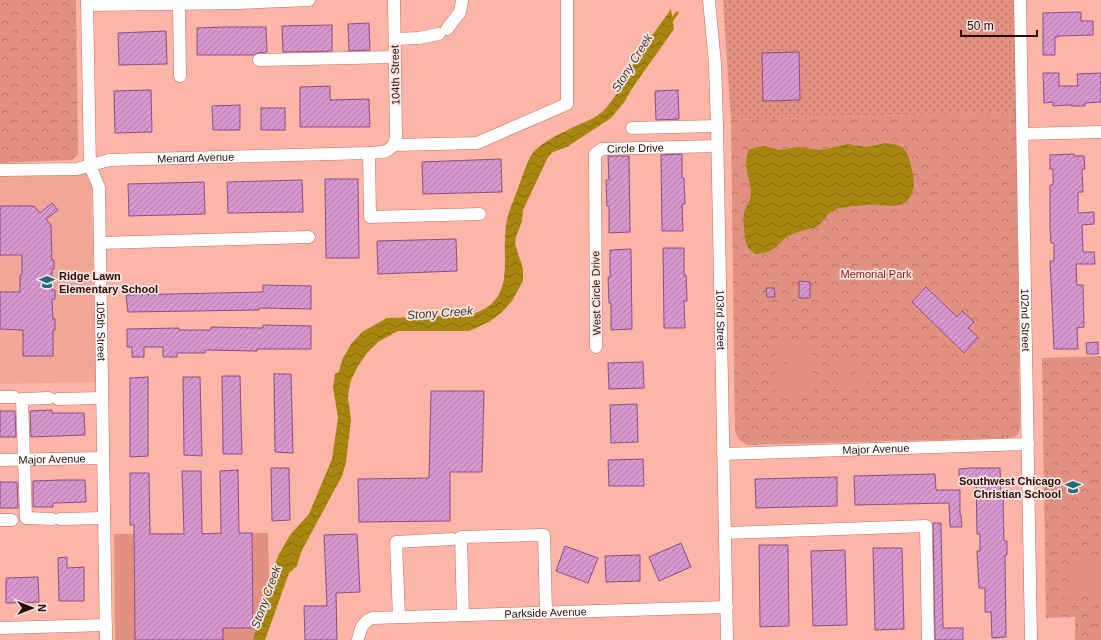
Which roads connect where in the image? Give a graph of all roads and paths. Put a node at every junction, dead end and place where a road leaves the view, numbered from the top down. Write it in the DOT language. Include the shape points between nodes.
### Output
graph roads {
  1 [pos="309,0"];
  2 [pos="394,0"];
  3 [pos="462,0"];
  4 [pos="567,0"];
  5 [pos="709,0"];
  6 [pos="1020,0"];
  7 [pos="239,1"];
  8 [pos="88,3"];
  9 [pos="179,4"];
  10 [pos="395,40"];
  11 [pos="395,57"];
  12 [pos="259,60"];
  13 [pos="180,76"];
  14 [pos="717,126"];
  15 [pos="632,128"];
  16 [pos="1101,132"];
  17 [pos="1023,134"];
  18 [pos="392,146"];
  19 [pos="717,146"];
  20 [pos="368,153"];
  21 [pos="90,166"];
  22 [pos="0,170"];
  23 [pos="480,214"];
  24 [pos="309,237"];
  25 [pos="595,240"];
  26 [pos="100,243"];
  27 [pos="596,347"];
  28 [pos="0,397"];
  29 [pos="14,397"];
  30 [pos="102,398"];
  31 [pos="1028,444"];
  32 [pos="723,454"];
  33 [pos="103,458"];
  34 [pos="0,460"];
  35 [pos="24,460"];
  36 [pos="104,518"];
  37 [pos="725,533"];
  38 [pos="452,539"];
  39 [pos="727,607"];
  40 [pos="546,612"];
  41 [pos="463,615"];
  42 [pos="398,617"];
  43 [pos="106,625"];
  44 [pos="0,628"];
  45 [pos="106,640"];
  46 [pos="358,640"];
  47 [pos="727,640"];
  48 [pos="928,640"];
  49 [pos="1032,640"];
  1 -- 7 [label="street"];
  2 -- 10 [label="street, 104th Street"];
  3 -- 10 [label="street" via="460,12 443,32"];
  4 -- 18 [label="street, Menard Avenue" via="567,104 477,143"];
  5 -- 14 [label="street, 103rd Street"];
  6 -- 17 [label="street, 102nd Street"];
  7 -- 9 [label="street"];
  8 -- 9 [label="street"];
  8 -- 21 [label="street, 105th Street"];
  9 -- 13 [label="street"];
  10 -- 11 [label="street, 104th Street"];
  11 -- 12 [label="street"];
  11 -- 18 [label="street, 104th Street" via="396,136"];
  14 -- 15 [label="street"];
  14 -- 19 [label="street, 103rd Street"];
  16 -- 17 [label="street"];
  17 -- 31 [label="street, 102nd Street"];
  18 -- 20 [label="street, Menard Avenue" via="386,151"];
  19 -- 25 [label="street, Circle Drive" via="602,148 595,154"];
  19 -- 32 [label="street, 103rd Street"];
  20 -- 21 [label="street, Menard Avenue" via="109,160"];
  20 -- 23 [label="street" via="370,218"];
  21 -- 22 [label="street, Menard Avenue" via="77,169"];
  21 -- 26 [label="street, 105th Street" via="99,187"];
  24 -- 26 [label="street"];
  25 -- 27 [label="street, West Circle Drive"];
  26 -- 30 [label="street, 105th Street"];
  28 -- 29 [label="street"];
  30 -- 33 [label="street, 105th Street"];
  30 -- 35 [label="street" via="22,399"];
  31 -- 32 [label="street, Major Avenue"];
  31 -- 49 [label="street, 102nd Street"];
  32 -- 37 [label="street, 103rd Street"];
  33 -- 35 [label="street, Major Avenue"];
  33 -- 36 [label="street, 105th Street"];
  34 -- 35 [label="street, Major Avenue"];
  35 -- 36 [label="street" via="26,518"];
  36 -- 43 [label="street, 105th Street"];
  37 -- 39 [label="street, 103rd Street"];
  37 -- 48 [label="street" via="926,526"];
  38 -- 42 [label="street" via="396,542"];
  39 -- 40 [label="street, Parkside Avenue"];
  39 -- 47 [label="street, 103rd Street"];
  40 -- 41 [label="street, Parkside Avenue"];
  40 -- 41 [label="street" via="544,535 476,537 461,538"];
  41 -- 42 [label="street, Parkside Avenue"];
  42 -- 46 [label="street, Parkside Avenue" via="372,618 365,621"];
  43 -- 44 [label="street"];
  43 -- 45 [label="street, 105th Street"];
}
